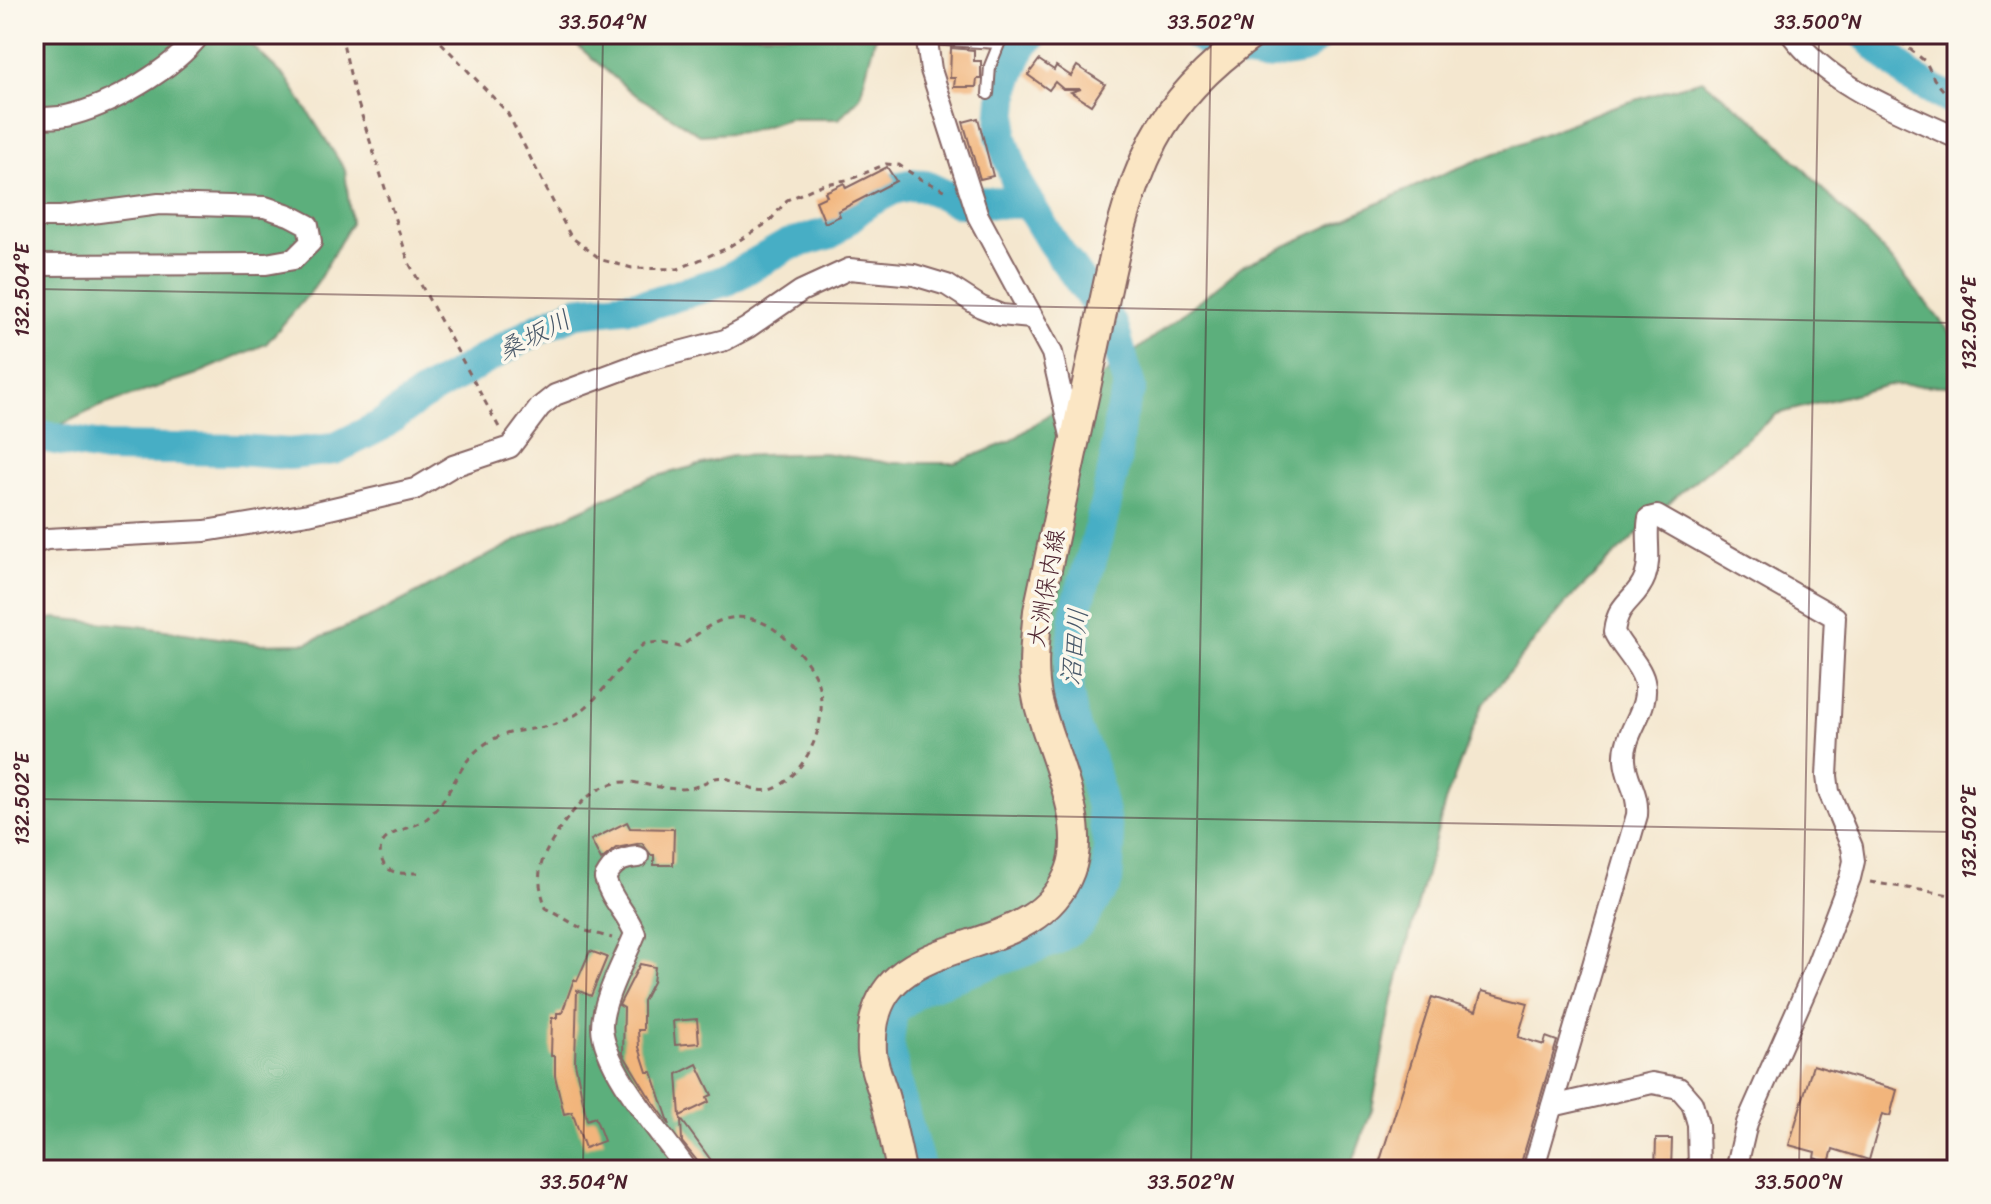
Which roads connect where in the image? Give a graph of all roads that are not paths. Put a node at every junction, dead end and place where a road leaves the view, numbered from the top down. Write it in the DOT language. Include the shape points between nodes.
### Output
graph roads {
  1 [pos="200,34"];
  2 [pos="1253,34"];
  3 [pos="1791,34"];
  4 [pos="927,36"];
  5 [pos="1000,38"];
  6 [pos="988,94"];
  7 [pos="34,118"];
  8 [pos="1957,138"];
  9 [pos="34,217"];
  10 [pos="34,265"];
  11 [pos="1031,318"];
  12 [pos="1073,448"];
  13 [pos="34,543"];
  14 [pos="638,857"];
  15 [pos="1552,1106"];
  16 [pos="687,1170"];
  17 [pos="901,1170"];
  18 [pos="1533,1170"];
  19 [pos="1699,1170"];
  20 [pos="1736,1170"];
  1 -- 7 [label="street" via="155,73 104,103 65,116"];
  2 -- 12 [label="main road, 大洲保内線" via="1216,60 1155,137 1121,229"];
  3 -- 8 [label="street" via="1842,82"];
  4 -- 5 [label="lane"];
  4 -- 11 [label="street" via="931,70 978,216"];
  5 -- 6 [label="lane"];
  9 -- 10 [label="street" via="159,204 265,207 308,225 311,242 294,259 266,264"];
  11 -- 12 [label="street" via="1052,353"];
  11 -- 13 [label="street" via="1001,315 947,285 914,275 849,269 801,291 725,340 649,360 555,395 510,447 453,466 415,489 205,531"];
  12 -- 17 [label="main road, 大洲保内線" via="1038,611 1033,676 1075,826 1076,849 1063,889 1033,920 916,964 886,991 874,1022 872,1055"];
  14 -- 16 [label="street" via="611,865 605,878 610,896 635,934 619,966 602,1030 623,1081"];
  15 -- 18 [label="street"];
  15 -- 19 [label="street" via="1652,1083 1679,1088 1692,1103 1698,1124"];
  15 -- 20 [label="street" via="1637,815 1638,799 1625,760 1641,715 1644,679 1614,632 1620,610 1646,574 1646,532 1649,518 1657,516 1835,617 1827,776 1854,861 1816,967 1747,1123"];
}
